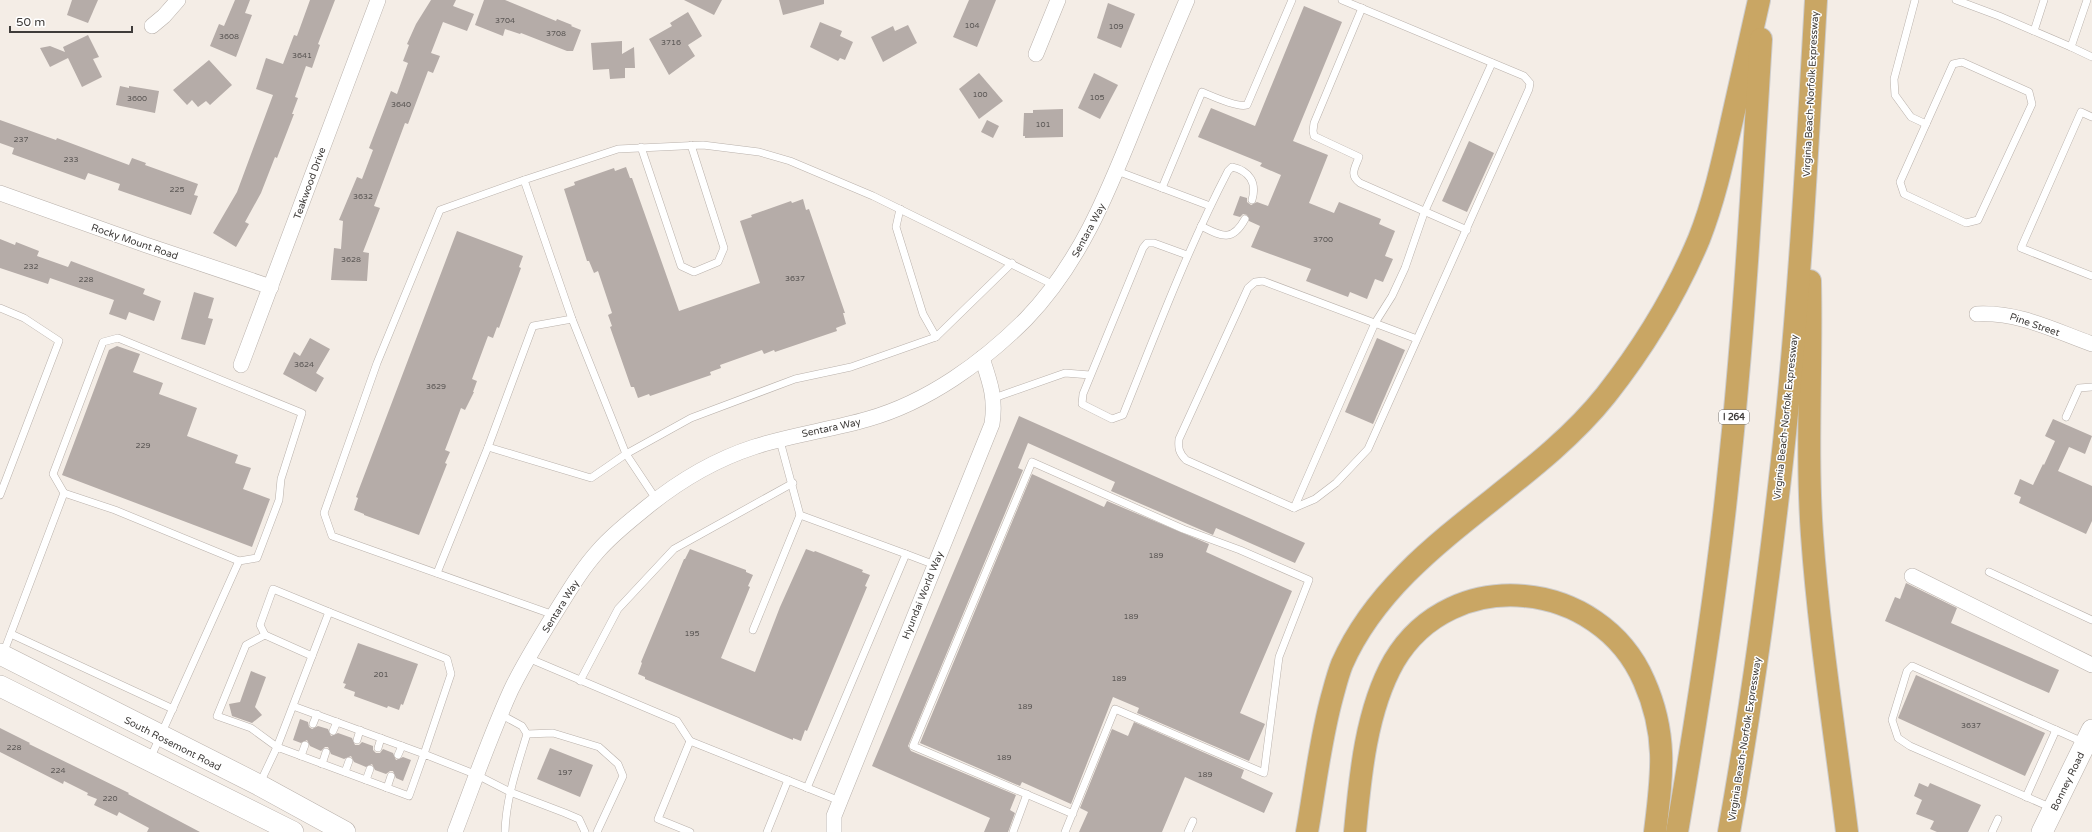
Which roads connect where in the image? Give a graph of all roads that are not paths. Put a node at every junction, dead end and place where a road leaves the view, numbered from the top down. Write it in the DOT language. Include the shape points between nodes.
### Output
graph roads {
  1 [pos="178,0"];
  2 [pos="378,0"];
  3 [pos="1058,0"];
  4 [pos="1186,0"];
  5 [pos="1292,0"];
  6 [pos="1342,0"];
  7 [pos="1759,0"];
  8 [pos="1764,0"];
  9 [pos="1816,0"];
  10 [pos="1915,0"];
  11 [pos="1956,0"];
  12 [pos="2044,0"];
  13 [pos="2087,0"];
  14 [pos="1362,8"];
  15 [pos="152,26"];
  16 [pos="2034,31"];
  17 [pos="2071,47"];
  18 [pos="1036,54"];
  19 [pos="2092,57"];
  20 [pos="1492,63"];
  21 [pos="2092,117"];
  22 [pos="1926,124"];
  23 [pos="691,145"];
  24 [pos="641,148"];
  25 [pos="1807,150"];
  26 [pos="1116,171"];
  27 [pos="524,180"];
  28 [pos="1162,188"];
  29 [pos="0,193"];
  30 [pos="1252,200"];
  31 [pos="1210,206"];
  32 [pos="900,209"];
  33 [pos="1424,213"];
  34 [pos="1245,219"];
  35 [pos="1201,226"];
  36 [pos="1467,230"];
  37 [pos="1187,255"];
  38 [pos="1012,263"];
  39 [pos="2092,276"];
  40 [pos="1056,286"];
  41 [pos="271,287"];
  42 [pos="0,308"];
  43 [pos="1977,314"];
  44 [pos="572,319"];
  45 [pos="1375,323"];
  46 [pos="936,337"];
  47 [pos="1417,339"];
  48 [pos="2092,344"];
  49 [pos="982,358"];
  50 [pos="241,366"];
  51 [pos="1090,375"];
  52 [pos="2092,387"];
  53 [pos="994,398"];
  54 [pos="2066,417"];
  55 [pos="780,441"];
  56 [pos="488,447"];
  57 [pos="626,454"];
  58 [pos="793,483"];
  59 [pos="64,493"];
  60 [pos="0,495"];
  61 [pos="656,499"];
  62 [pos="1294,508"];
  63 [pos="800,515"];
  64 [pos="906,554"];
  65 [pos="239,560"];
  66 [pos="935,565"];
  67 [pos="437,572"];
  68 [pos="1988,572"];
  69 [pos="1912,576"];
  70 [pos="329,612"];
  71 [pos="554,616"];
  72 [pos="2092,620"];
  73 [pos="753,630"];
  74 [pos="11,634"];
  75 [pos="265,635"];
  76 [pos="1,655"];
  77 [pos="312,656"];
  78 [pos="528,658"];
  79 [pos="2092,665"];
  80 [pos="580,681"];
  81 [pos="0,686"];
  82 [pos="293,706"];
  83 [pos="173,710"];
  84 [pos="317,714"];
  85 [pos="500,714"];
  86 [pos="337,722"];
  87 [pos="313,724"];
  88 [pos="360,730"];
  89 [pos="2056,730"];
  90 [pos="333,731"];
  91 [pos="527,734"];
  92 [pos="2089,736"];
  93 [pos="160,737"];
  94 [pos="381,738"];
  95 [pos="357,740"];
  96 [pos="690,741"];
  97 [pos="305,744"];
  98 [pos="402,746"];
  99 [pos="277,747"];
  100 [pos="378,748"];
  101 [pos="326,752"];
  102 [pos="424,754"];
  103 [pos="398,755"];
  104 [pos="301,756"];
  105 [pos="150,761"];
  106 [pos="349,761"];
  107 [pos="322,764"];
  108 [pos="370,769"];
  109 [pos="345,772"];
  110 [pos="477,775"];
  111 [pos="391,776"];
  112 [pos="366,780"];
  113 [pos="788,780"];
  114 [pos="259,785"];
  115 [pos="387,788"];
  116 [pos="807,788"];
  117 [pos="510,792"];
  118 [pos="1027,794"];
  119 [pos="2026,797"];
  120 [pos="840,801"];
  121 [pos="2053,809"];
  122 [pos="1073,814"];
  123 [pos="1998,820"];
  124 [pos="1193,821"];
  125 [pos="293,832"];
  126 [pos="345,832"];
  127 [pos="455,832"];
  128 [pos="505,832"];
  129 [pos="585,832"];
  130 [pos="597,832"];
  131 [pos="690,832"];
  132 [pos="767,832"];
  133 [pos="834,832"];
  134 [pos="1013,832"];
  135 [pos="1065,832"];
  136 [pos="1188,832"];
  137 [pos="1307,832"];
  138 [pos="1355,832"];
  139 [pos="1655,832"];
  140 [pos="1677,832"];
  141 [pos="1729,832"];
  142 [pos="1847,832"];
  143 [pos="1992,832"];
  144 [pos="2042,832"];
  1 -- 15 [label="street"];
  2 -- 41 [label="street, Teakwood Drive"];
  3 -- 18 [label="street"];
  4 -- 26 [label="street, Sentara Way"];
  5 -- 28 [label="lane" via="1247,104 1242,106 1202,92"];
  6 -- 14 [label="lane"];
  7 -- 137 [label="highway" via="1715,191 1699,237 1666,304 1631,360 1574,430 1411,569 1372,611 1341,666 1317,762"];
  8 -- 140 [label="highway, I 264" via="1746,297 1728,479 1717,579"];
  9 -- 25 [label="highway, Virginia Beach-Norfolk Expressway"];
  10 -- 22 [label="lane" via="1894,79 1895,95 1911,117"];
  11 -- 16 [label="lane"];
  12 -- 16 [label="lane"];
  13 -- 17 [label="lane"];
  14 -- 20 [label="lane"];
  14 -- 33 [label="lane" via="1313,131 1314,136 1359,157 1353,173 1354,179"];
  16 -- 17 [label="lane"];
  17 -- 19 [label="lane"];
  20 -- 33 [label="lane"];
  20 -- 36 [label="lane" via="1528,79 1530,89"];
  21 -- 39 [label="lane" via="2081,112 2021,248"];
  22 -- 22 [label="lane" via="1953,64 1962,62 2029,92 2032,104 1978,220 1966,223 1904,194 1900,182"];
  23 -- 24 [label="lane"];
  23 -- 24 [label="lane" via="724,248 718,262 694,272 681,266"];
  23 -- 32 [label="lane" via="759,152 790,161"];
  24 -- 27 [label="lane" via="618,149"];
  25 -- 141 [label="highway, Virginia Beach-Norfolk Expressway" via="1793,351 1782,460 1764,610"];
  25 -- 142 [label="highway" via="1812,338 1809,445 1812,533 1819,617"];
  26 -- 28 [label="lane"];
  26 -- 40 [label="street, Sentara Way" via="1093,223"];
  27 -- 44 [label="lane"];
  27 -- 67 [label="lane" via="440,210 377,364 324,513 332,536"];
  28 -- 31 [label="lane"];
  29 -- 41 [label="street, Rocky Mount Road"];
  30 -- 31 [label="lane" via="1254,190 1251,178 1240,169 1232,167"];
  31 -- 35 [label="lane"];
  32 -- 38 [label="lane"];
  32 -- 46 [label="lane" via="896,227 923,314"];
  33 -- 36 [label="lane"];
  33 -- 45 [label="lane" via="1405,268"];
  34 -- 35 [label="lane" via="1238,231 1231,235 1219,234"];
  35 -- 37 [label="lane"];
  36 -- 47 [label="lane"];
  37 -- 51 [label="lane" via="1154,243 1147,243"];
  37 -- 51 [label="lane" via="1123,415 1112,419 1082,404 1081,400"];
  38 -- 40 [label="lane"];
  38 -- 46 [label="lane"];
  40 -- 49 [label="street, Sentara Way" via="1026,319"];
  41 -- 50 [label="street, Teakwood Drive"];
  42 -- 60 [label="lane" via="24,318 59,341"];
  43 -- 48 [label="street, Pine Street" via="2016,316"];
  44 -- 56 [label="lane" via="533,326"];
  44 -- 57 [label="lane"];
  45 -- 47 [label="lane"];
  45 -- 62 [label="lane"];
  45 -- 62 [label="lane" via="1264,280 1255,282 1248,288 1179,439 1178,448 1186,460"];
  46 -- 57 [label="lane" via="851,367 794,379 691,418"];
  47 -- 62 [label="lane" via="1368,449 1336,483 1315,499"];
  49 -- 53 [label="street, Hyundai World Way"];
  49 -- 55 [label="street, Sentara Way" via="939,387 895,409"];
  51 -- 53 [label="lane" via="1065,373"];
  52 -- 54 [label="lane" via="2079,388"];
  53 -- 66 [label="street, Hyundai World Way" via="992,424"];
  55 -- 58 [label="lane"];
  55 -- 61 [label="street, Sentara Way" via="728,456 697,471"];
  56 -- 57 [label="lane" via="591,478"];
  56 -- 67 [label="lane"];
  57 -- 61 [label="lane"];
  58 -- 63 [label="lane"];
  58 -- 80 [label="lane" via="674,549 618,609"];
  59 -- 65 [label="lane" via="114,510"];
  59 -- 65 [label="lane" via="53,474 103,342 118,338 302,413 281,479 279,500 257,558"];
  59 -- 74 [label="lane"];
  61 -- 71 [label="street, Sentara Way" via="599,550 572,584"];
  63 -- 64 [label="lane"];
  63 -- 73 [label="lane"];
  64 -- 66 [label="lane"];
  64 -- 116 [label="lane"];
  65 -- 83 [label="lane"];
  66 -- 120 [label="street, Hyundai World Way"];
  67 -- 71 [label="lane"];
  68 -- 72 [label="lane"];
  69 -- 79 [label="street"];
  70 -- 75 [label="lane" via="273,589 260,625"];
  70 -- 77 [label="lane"];
  70 -- 102 [label="lane" via="447,660 450,674"];
  71 -- 78 [label="street, Sentara Way"];
  74 -- 76 [label="lane"];
  74 -- 83 [label="lane"];
  75 -- 77 [label="lane"];
  75 -- 99 [label="lane" via="246,645 217,716 251,728"];
  76 -- 93 [label="main road, South Rosemont Road"];
  77 -- 82 [label="lane"];
  78 -- 80 [label="lane"];
  78 -- 85 [label="street, Sentara Way"];
  80 -- 96 [label="lane" via="677,721"];
  81 -- 105 [label="main road"];
  82 -- 84 [label="lane"];
  82 -- 99 [label="lane"];
  83 -- 93 [label="lane"];
  84 -- 86 [label="lane"];
  84 -- 87 [label="lane"];
  85 -- 91 [label="lane" via="522,726"];
  85 -- 110 [label="street, Sentara Way"];
  86 -- 88 [label="lane"];
  86 -- 90 [label="lane"];
  88 -- 94 [label="lane"];
  88 -- 95 [label="lane"];
  89 -- 92 [label="lane"];
  89 -- 119 [label="lane"];
  89 -- 119 [label="lane" via="1912,666 1907,671 1892,720 1898,738 1910,746"];
  91 -- 117 [label="lane"];
  91 -- 130 [label="lane" via="553,733 599,747 618,764 623,776"];
  92 -- 121 [label="main road, Bonney Road"];
  93 -- 105 [label="lane"];
  93 -- 114 [label="main road, South Rosemont Road"];
  94 -- 98 [label="lane"];
  94 -- 100 [label="lane"];
  96 -- 113 [label="lane"];
  96 -- 131 [label="lane" via="658,819"];
  97 -- 104 [label="lane"];
  98 -- 102 [label="lane"];
  98 -- 103 [label="lane"];
  99 -- 104 [label="lane"];
  99 -- 114 [label="lane"];
  101 -- 107 [label="lane"];
  102 -- 110 [label="lane"];
  102 -- 115 [label="lane" via="409,796"];
  104 -- 107 [label="lane"];
  105 -- 125 [label="main road"];
  106 -- 109 [label="lane"];
  107 -- 109 [label="lane"];
  108 -- 112 [label="lane"];
  109 -- 112 [label="lane"];
  110 -- 117 [label="lane"];
  110 -- 127 [label="street, Sentara Way"];
  111 -- 115 [label="lane"];
  112 -- 115 [label="lane"];
  113 -- 116 [label="lane"];
  113 -- 132 [label="lane"];
  114 -- 126 [label="main road, South Rosemont Road"];
  116 -- 120 [label="lane"];
  117 -- 128 [label="lane"];
  117 -- 129 [label="lane" via="579,819"];
  118 -- 122 [label="lane"];
  118 -- 122 [label="lane" via="913,746 1032,462 1183,529 1309,580 1280,657 1264,774 1115,709"];
  118 -- 134 [label="lane"];
  119 -- 121 [label="lane"];
  120 -- 133 [label="street, Hyundai World Way" via="834,816"];
  121 -- 144 [label="main road, Bonney Road"];
  122 -- 135 [label="lane"];
  123 -- 143 [label="lane"];
  124 -- 136 [label="lane"];
  138 -- 139 [label="highway" via="1367,743 1384,682 1394,661 1405,645 1442,613 1484,598 1514,595 1562,603 1582,612 1618,641 1630,657 1653,703 1658,726 1662,773"];
}
